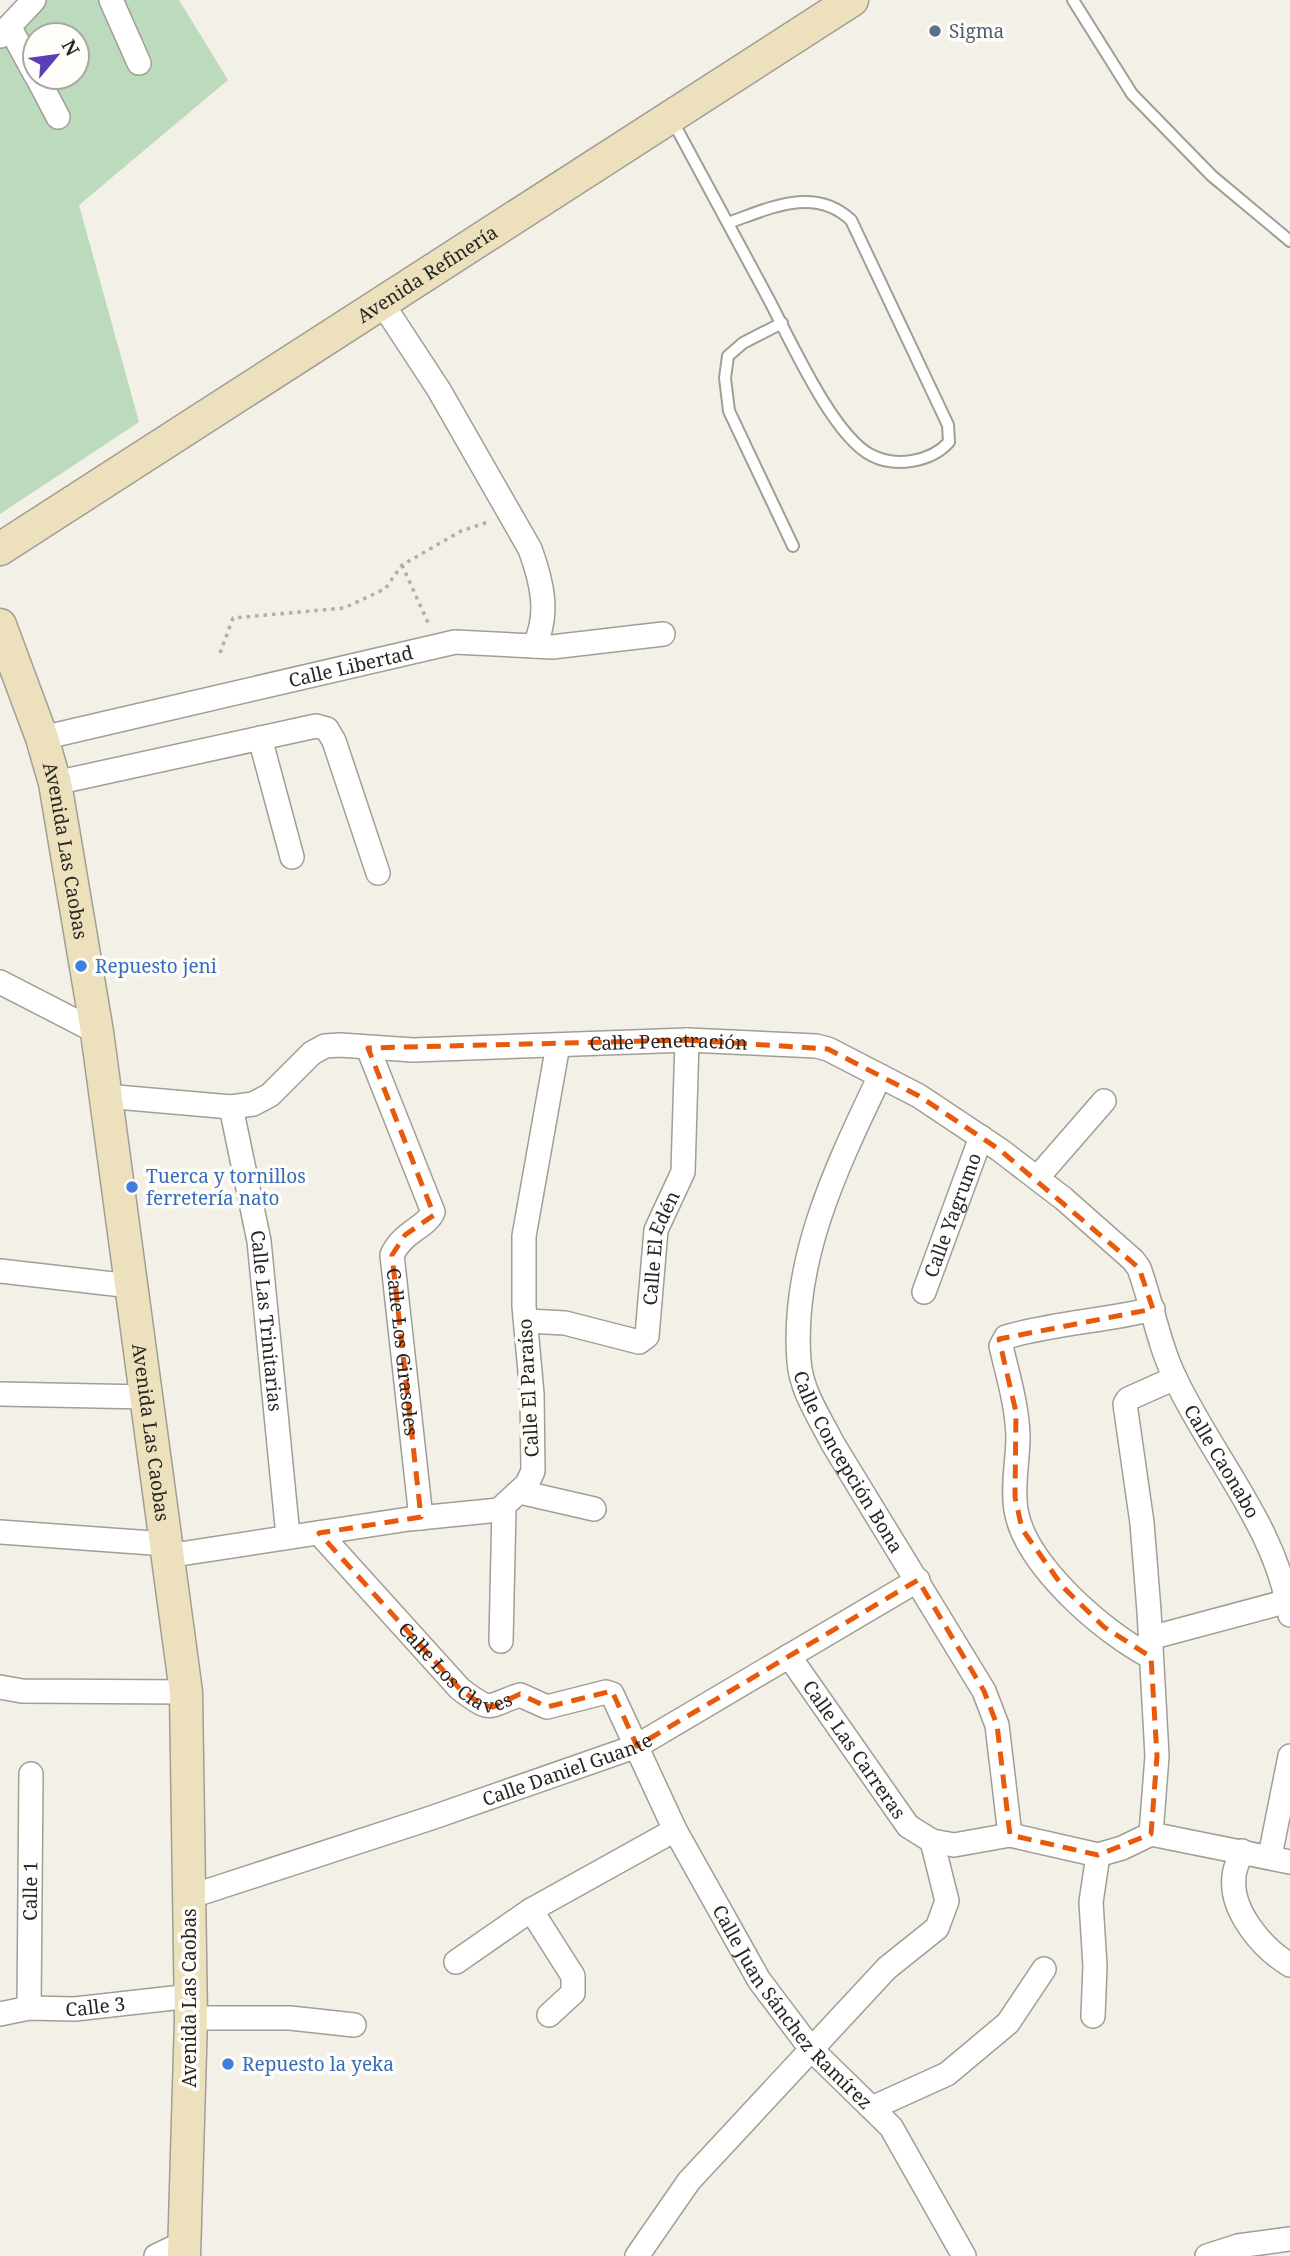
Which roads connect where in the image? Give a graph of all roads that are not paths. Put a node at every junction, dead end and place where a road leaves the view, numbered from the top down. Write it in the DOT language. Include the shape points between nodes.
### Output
graph roads {
  1 [pos="34,0"];
  2 [pos="111,0"];
  3 [pos="1073,0"];
  4 [pos="836,4"];
  5 [pos="5,32"];
  6 [pos="21,55"];
  7 [pos="139,63"];
  8 [pos="44,91"];
  9 [pos="58,117"];
  10 [pos="671,117"];
  11 [pos="728,223"];
  12 [pos="1290,240"];
  13 [pos="382,303"];
  14 [pos="782,323"];
  15 [pos="793,546"];
  16 [pos="0,549"];
  17 [pos="0,625"];
  18 [pos="663,634"];
  19 [pos="534,646"];
  20 [pos="42,738"];
  21 [pos="260,738"];
  22 [pos="55,783"];
  23 [pos="292,858"];
  24 [pos="378,873"];
  25 [pos="0,982"];
  26 [pos="97,1032"];
  27 [pos="687,1040"];
  28 [pos="558,1045"];
  29 [pos="368,1048"];
  30 [pos="880,1076"];
  31 [pos="105,1096"];
  32 [pos="1104,1101"];
  33 [pos="231,1108"];
  34 [pos="981,1137"];
  35 [pos="1037,1178"];
  36 [pos="0,1271"];
  37 [pos="131,1286"];
  38 [pos="924,1292"];
  39 [pos="1153,1309"];
  40 [pos="527,1321"];
  41 [pos="1175,1378"];
  42 [pos="0,1394"];
  43 [pos="146,1397"];
  44 [pos="512,1500"];
  45 [pos="594,1508"];
  46 [pos="421,1518"];
  47 [pos="0,1532"];
  48 [pos="319,1533"];
  49 [pos="288,1536"];
  50 [pos="166,1550"];
  51 [pos="918,1580"];
  52 [pos="1289,1608"];
  53 [pos="501,1642"];
  54 [pos="1150,1647"];
  55 [pos="789,1656"];
  56 [pos="0,1688"];
  57 [pos="186,1692"];
  58 [pos="637,1746"];
  59 [pos="1290,1756"];
  60 [pos="31,1774"];
  61 [pos="675,1830"];
  62 [pos="1151,1834"];
  63 [pos="1010,1835"];
  64 [pos="932,1841"];
  65 [pos="1242,1851"];
  66 [pos="1098,1855"];
  67 [pos="1280,1859"];
  68 [pos="189,1896"];
  69 [pos="531,1910"];
  70 [pos="456,1962"];
  71 [pos="1289,1964"];
  72 [pos="1044,1969"];
  73 [pos="191,2007"];
  74 [pos="29,2008"];
  75 [pos="0,2014"];
  76 [pos="548,2015"];
  77 [pos="1093,2015"];
  78 [pos="354,2025"];
  79 [pos="811,2049"];
  80 [pos="872,2108"];
  81 [pos="1290,2239"];
  82 [pos="185,2249"];
  83 [pos="156,2256"];
  84 [pos="637,2256"];
  85 [pos="964,2256"];
  86 [pos="1207,2256"];
  1 -- 5 [label="street"];
  2 -- 7 [label="street"];
  3 -- 12 [label="lane" via="1132,94 1212,176"];
  4 -- 10 [label="street, Avenida Refinería"];
  5 -- 6 [label="street"];
  8 -- 9 [label="street"];
  10 -- 11 [label="lane"];
  10 -- 13 [label="street, Avenida Refinería"];
  11 -- 14 [label="lane"];
  11 -- 14 [label="lane" via="786,202 820,202 851,220 948,425 948,442 939,453 914,461 869,455 830,413"];
  13 -- 16 [label="street, Avenida Refinería"];
  13 -- 19 [label="street" via="439,390 530,549 545,614"];
  14 -- 15 [label="lane" via="728,356 725,378 730,411"];
  17 -- 20 [label="street, Avenida Las Caobas"];
  18 -- 19 [label="street, Calle Libertad"];
  19 -- 20 [label="street, Calle Libertad" via="456,642"];
  20 -- 22 [label="street, Avenida Las Caobas"];
  21 -- 22 [label="street"];
  21 -- 23 [label="street"];
  21 -- 24 [label="street" via="316,726 327,729"];
  22 -- 26 [label="street, Avenida Las Caobas"];
  25 -- 26 [label="street"];
  26 -- 31 [label="street, Avenida Las Caobas"];
  27 -- 28 [label="street, Calle Penetración"];
  27 -- 30 [label="street, Calle Penetración" via="822,1047"];
  27 -- 40 [label="street, Calle El Edén" via="683,1172 656,1230 647,1336 639,1342 565,1323"];
  28 -- 29 [label="street, Calle Penetración"];
  28 -- 40 [label="street, Calle El Paraíso" via="524,1237"];
  29 -- 33 [label="street, Calle Penetración" via="340,1045 318,1049 262,1101"];
  29 -- 46 [label="street, Calle Los Girasoles" via="433,1212 399,1240 392,1255"];
  30 -- 34 [label="street, Calle Penetración"];
  30 -- 51 [label="street, Calle Concepción Bona" via="835,1169 806,1266 799,1362 811,1404"];
  31 -- 33 [label="street, Calle Penetración"];
  31 -- 37 [label="street, Avenida Las Caobas"];
  32 -- 35 [label="street"];
  33 -- 49 [label="street, Calle Las Trinitarias" via="260,1241"];
  34 -- 35 [label="street, Calle Penetración"];
  34 -- 38 [label="street, Calle Yagrumo"];
  35 -- 39 [label="street, Calle Penetración" via="1133,1260"];
  36 -- 37 [label="street"];
  37 -- 43 [label="street, Avenida Las Caobas"];
  39 -- 41 [label="street, Calle Caonabo"];
  39 -- 54 [label="street" via="1036,1329 1006,1337 1001,1346 1016,1412 1015,1497 1022,1529 1039,1558 1114,1634"];
  40 -- 44 [label="street, Calle El Paraíso" via="533,1471"];
  41 -- 52 [label="street, Calle Caonabo" via="1255,1518 1276,1561"];
  41 -- 54 [label="street" via="1128,1399 1125,1405 1142,1523"];
  42 -- 43 [label="street"];
  43 -- 50 [label="street, Avenida Las Caobas"];
  44 -- 45 [label="street"];
  44 -- 46 [label="street"];
  44 -- 53 [label="street"];
  46 -- 48 [label="street"];
  47 -- 50 [label="street"];
  48 -- 49 [label="street"];
  48 -- 58 [label="street, Calle Los Claves" via="471,1698 493,1707 520,1695 547,1707 606,1692 616,1699"];
  49 -- 50 [label="street"];
  50 -- 57 [label="street, Avenida Las Caobas"];
  51 -- 55 [label="street, Calle Daniel Guante"];
  51 -- 63 [label="street, Calle Concepción Bona" via="984,1691 997,1725"];
  52 -- 54 [label="street"];
  54 -- 62 [label="street" via="1157,1756"];
  55 -- 58 [label="street, Calle Daniel Guante"];
  55 -- 64 [label="street, Calle Las Carreras" via="908,1826"];
  56 -- 57 [label="street"];
  57 -- 68 [label="street, Avenida Las Caobas"];
  58 -- 61 [label="street, Calle Juan Sánchez Ramírez"];
  58 -- 68 [label="street, Calle Daniel Guante"];
  59 -- 67 [label="street"];
  60 -- 74 [label="street, Calle 1"];
  61 -- 69 [label="street"];
  61 -- 79 [label="street, Calle Juan Sánchez Ramírez" via="759,1980"];
  62 -- 65 [label="street"];
  62 -- 66 [label="street"];
  63 -- 64 [label="street" via="954,1845"];
  63 -- 66 [label="street"];
  64 -- 79 [label="street" via="947,1902 937,1928 887,1968"];
  65 -- 67 [label="street"];
  65 -- 71 [label="street" via="1233,1878 1241,1910 1260,1944"];
  66 -- 77 [label="street" via="1091,1902"];
  68 -- 73 [label="street, Avenida Las Caobas"];
  69 -- 70 [label="street"];
  69 -- 76 [label="street" via="573,1976 573,1993"];
  72 -- 80 [label="street" via="1008,2023 947,2074"];
  73 -- 74 [label="street, Calle 3"];
  73 -- 78 [label="street, Calle 3"];
  73 -- 82 [label="street, Avenida Las Caobas"];
  74 -- 75 [label="street, Calle 3"];
  79 -- 80 [label="street, Calle Juan Sánchez Ramírez"];
  79 -- 84 [label="street" via="689,2181"];
  80 -- 85 [label="street, Calle Juan Sánchez Ramírez" via="891,2127"];
  81 -- 86 [label="street" via="1238,2246"];
  82 -- 83 [label="street"];
}
